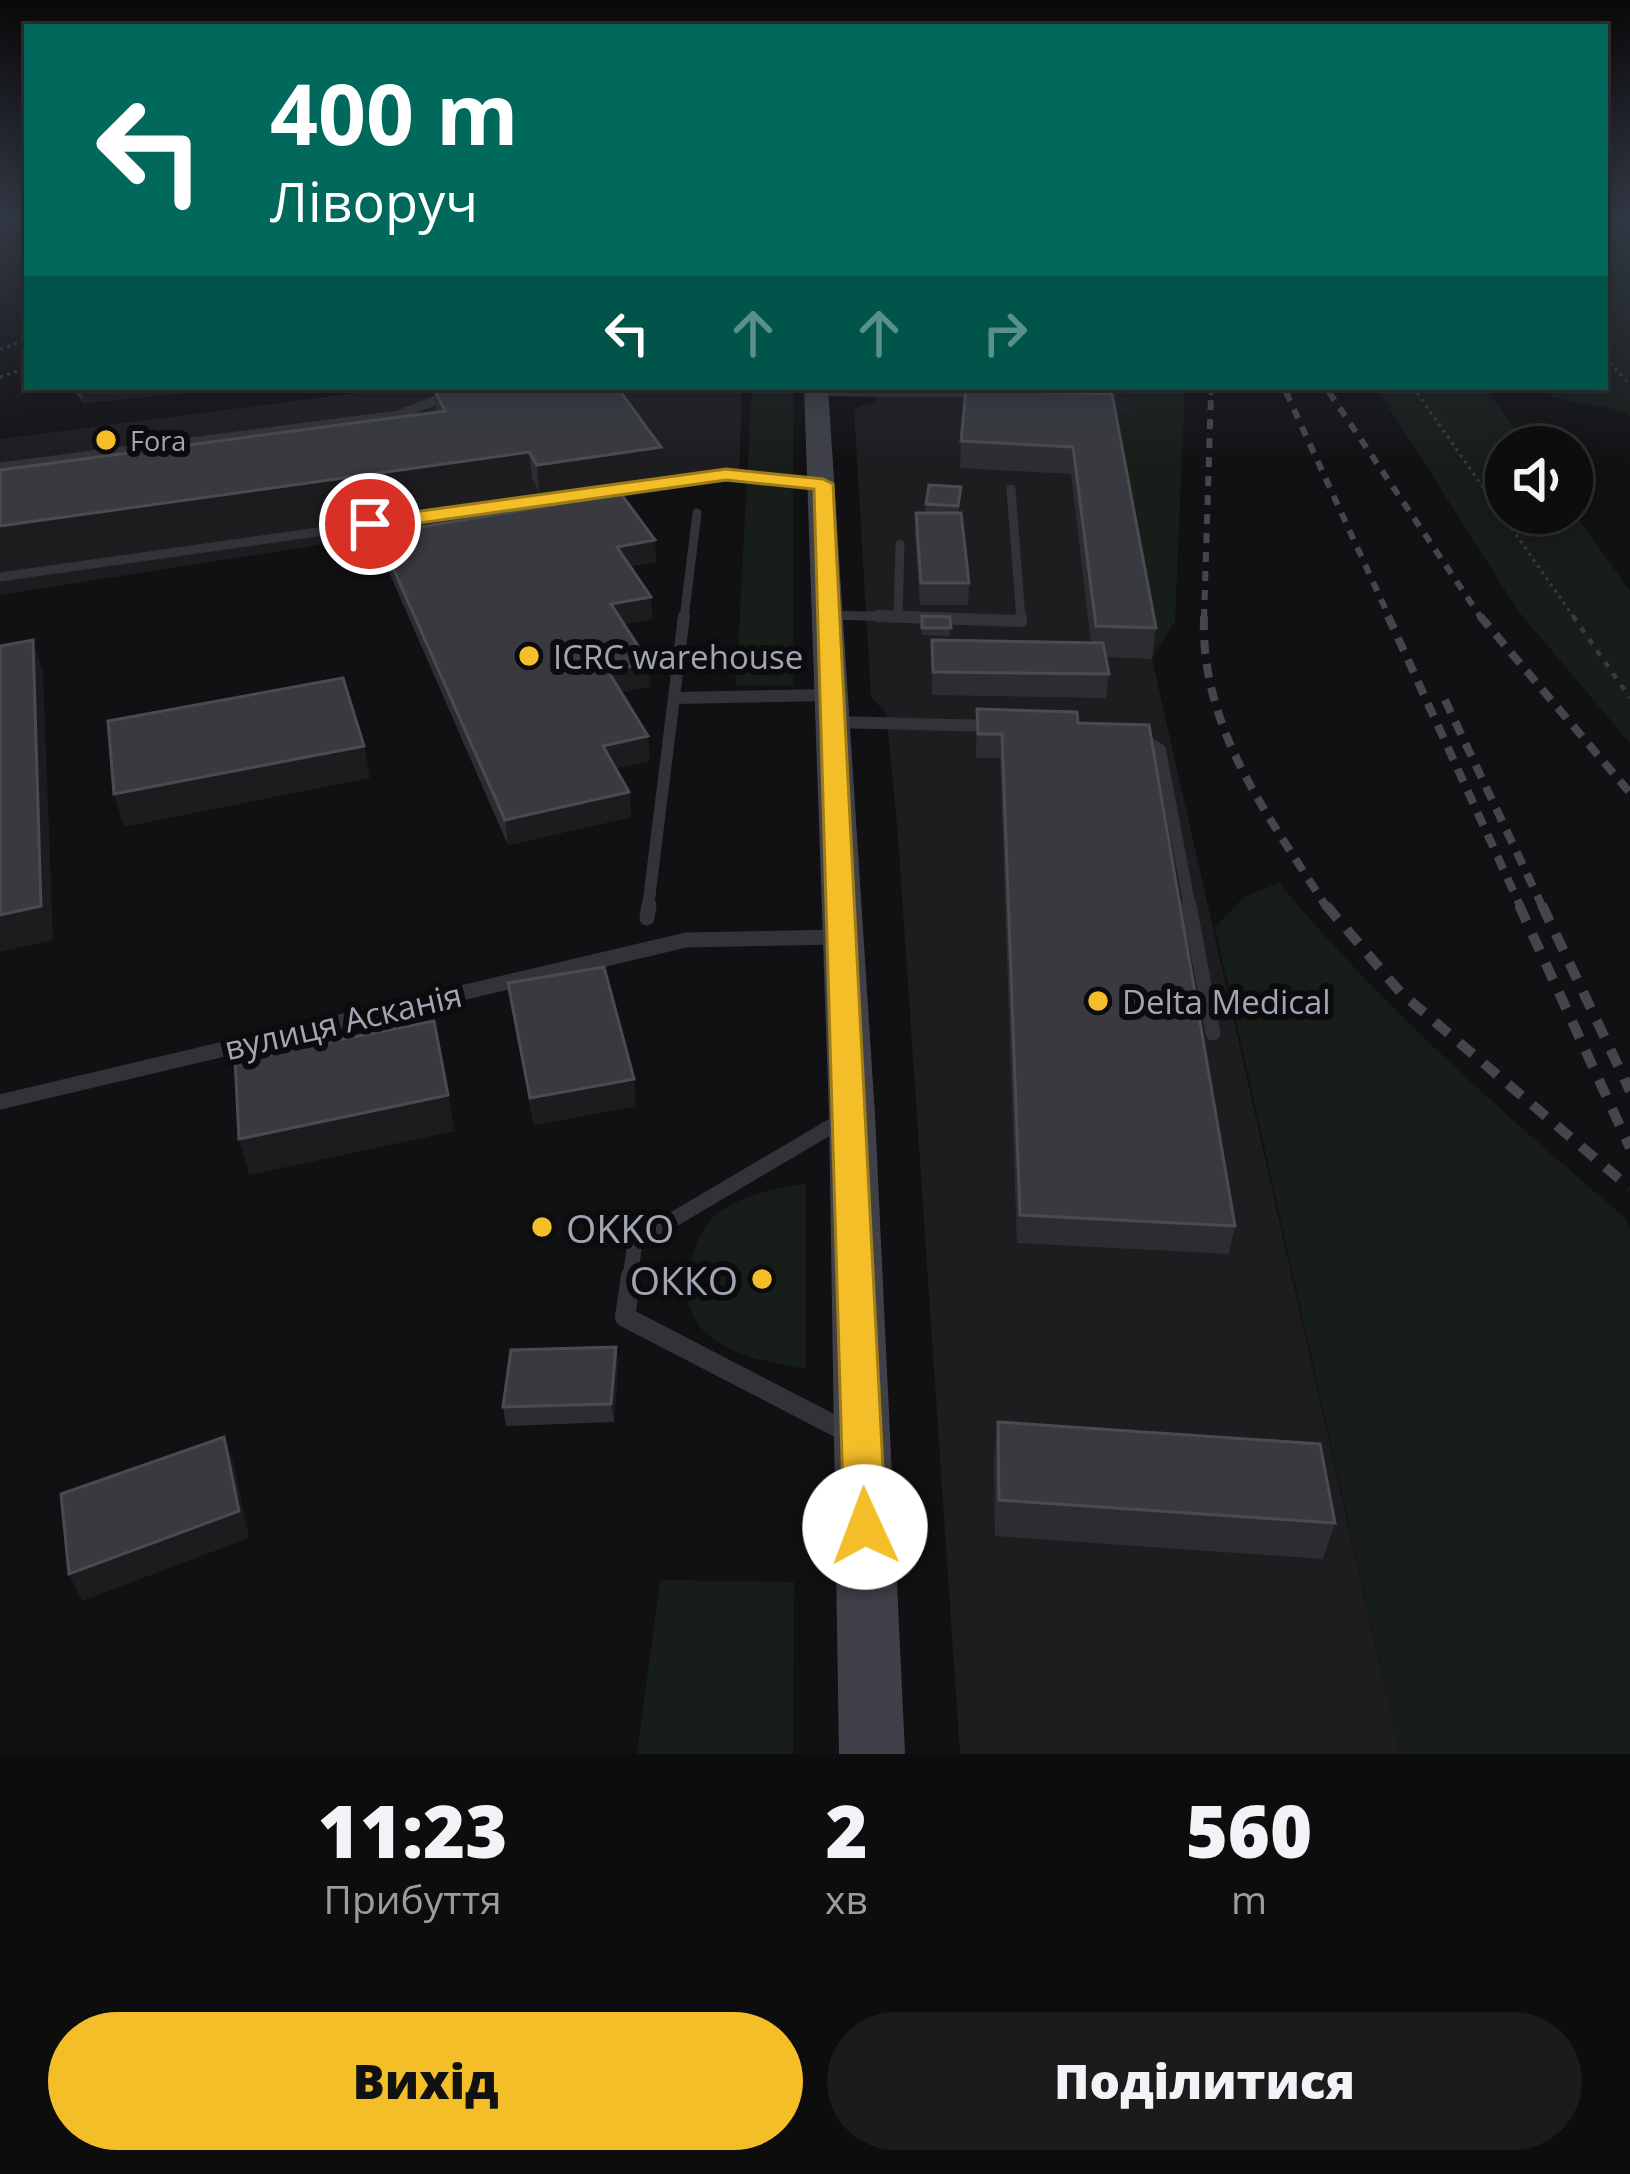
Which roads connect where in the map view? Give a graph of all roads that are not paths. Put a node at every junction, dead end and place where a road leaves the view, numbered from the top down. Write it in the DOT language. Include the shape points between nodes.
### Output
graph roads {
  1 [pos="463,390"];
  2 [pos="817,390"];
  3 [pos="986,394"];
  4 [pos="0,467"];
  5 [pos="823,484"];
  6 [pos="1011,489"];
  7 [pos="697,513"];
  8 [pos="900,544"];
  9 [pos="0,577"];
  10 [pos="830,615"];
  11 [pos="898,617"];
  12 [pos="674,698"];
  13 [pos="833,709"];
  14 [pos="1019,727"];
  15 [pos="1126,732"];
  16 [pos="647,918"];
  17 [pos="843,937"];
  18 [pos="1213,1033"];
  19 [pos="0,1102"];
  20 [pos="852,1114"];
  21 [pos="862,1439"];
  22 [pos="872,1754"];
  1 -- 4 [label="lane" via="398,415"];
  2 -- 3 [label="lane"];
  2 -- 5 [label="main road"];
  5 -- 9 [label="lane" via="726,474"];
  5 -- 10 [label="main road"];
  6 -- 11 [label="lane" via="1021,621"];
  7 -- 12 [label="lane"];
  8 -- 11 [label="lane"];
  10 -- 11 [label="lane"];
  10 -- 13 [label="main road"];
  12 -- 13 [label="lane"];
  12 -- 16 [label="lane"];
  13 -- 14 [label="lane"];
  13 -- 17 [label="main road"];
  15 -- 18 [label="lane" via="1160,750"];
  17 -- 19 [label="lane, вулиця Асканія" via="686,940"];
  17 -- 20 [label="main road"];
  20 -- 21 [label="main road"];
  20 -- 21 [label="lane" via="635,1242 625,1317"];
  21 -- 22 [label="main road"];
}
